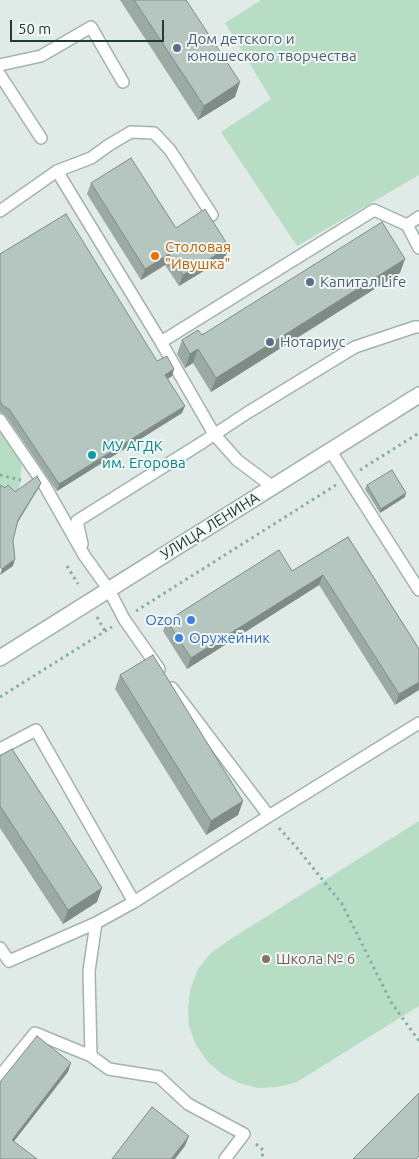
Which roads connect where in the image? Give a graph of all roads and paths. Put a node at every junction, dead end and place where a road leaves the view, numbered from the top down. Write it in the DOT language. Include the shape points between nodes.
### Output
graph roads {
  1 [pos="0,65"];
  2 [pos="0,75"];
  3 [pos="123,82"];
  4 [pos="41,138"];
  5 [pos="57,171"];
  6 [pos="0,211"];
  7 [pos="212,215"];
  8 [pos="419,218"];
  9 [pos="407,225"];
  10 [pos="419,248"];
  11 [pos="419,327"];
  12 [pos="161,342"];
  13 [pos="419,394"];
  14 [pos="0,420"];
  15 [pos="419,433"];
  16 [pos="214,434"];
  17 [pos="330,450"];
  18 [pos="347,478"];
  19 [pos="273,486"];
  20 [pos="84,555"];
  21 [pos="67,566"];
  22 [pos="78,584"];
  23 [pos="109,590"];
  24 [pos="419,590"];
  25 [pos="97,617"];
  26 [pos="124,619"];
  27 [pos="105,631"];
  28 [pos="0,658"];
  29 [pos="0,697"];
  30 [pos="419,723"];
  31 [pos="0,749"];
  32 [pos="269,816"];
  33 [pos="134,902"];
  34 [pos="96,923"];
  35 [pos="0,948"];
  36 [pos="419,1041"];
  37 [pos="91,1056"];
  38 [pos="0,1076"];
  39 [pos="225,1159"];
  1 -- 3 [label="lane" via="41,56 91,27"];
  2 -- 4 [label="lane"];
  5 -- 6 [label="lane"];
  5 -- 7 [label="lane" via="91,158 131,132 154,133 170,150"];
  5 -- 12 [label="lane"];
  8 -- 9 [label="lane"];
  9 -- 10 [label="lane"];
  9 -- 12 [label="lane" via="374,210"];
  11 -- 16 [label="lane" via="356,347"];
  12 -- 16 [label="lane"];
  13 -- 17 [label="street, УЛИЦА ЛЕНИНА"];
  14 -- 20 [label="lane" via="45,486"];
  15 -- 18 [label="path"];
  16 -- 19 [label="lane" via="237,460"];
  16 -- 20 [label="lane" via="77,521"];
  17 -- 18 [label="lane"];
  17 -- 19 [label="street, УЛИЦА ЛЕНИНА"];
  18 -- 24 [label="lane"];
  18 -- 26 [label="path"];
  19 -- 23 [label="street, УЛИЦА ЛЕНИНА"];
  20 -- 23 [label="lane"];
  21 -- 22 [label="path"];
  23 -- 26 [label="lane"];
  23 -- 28 [label="street, УЛИЦА ЛЕНИНА"];
  25 -- 27 [label="path"];
  26 -- 27 [label="path"];
  26 -- 32 [label="lane"];
  27 -- 29 [label="path"];
  30 -- 32 [label="lane"];
  31 -- 33 [label="lane" via="36,730"];
  32 -- 33 [label="lane"];
  32 -- 36 [label="path" via="342,904 391,1002"];
  33 -- 34 [label="lane"];
  34 -- 35 [label="lane" via="8,961"];
  34 -- 37 [label="lane" via="90,971"];
  37 -- 38 [label="lane" via="35,1033"];
  37 -- 39 [label="lane" via="109,1069 159,1077 188,1104 244,1134"];
}
